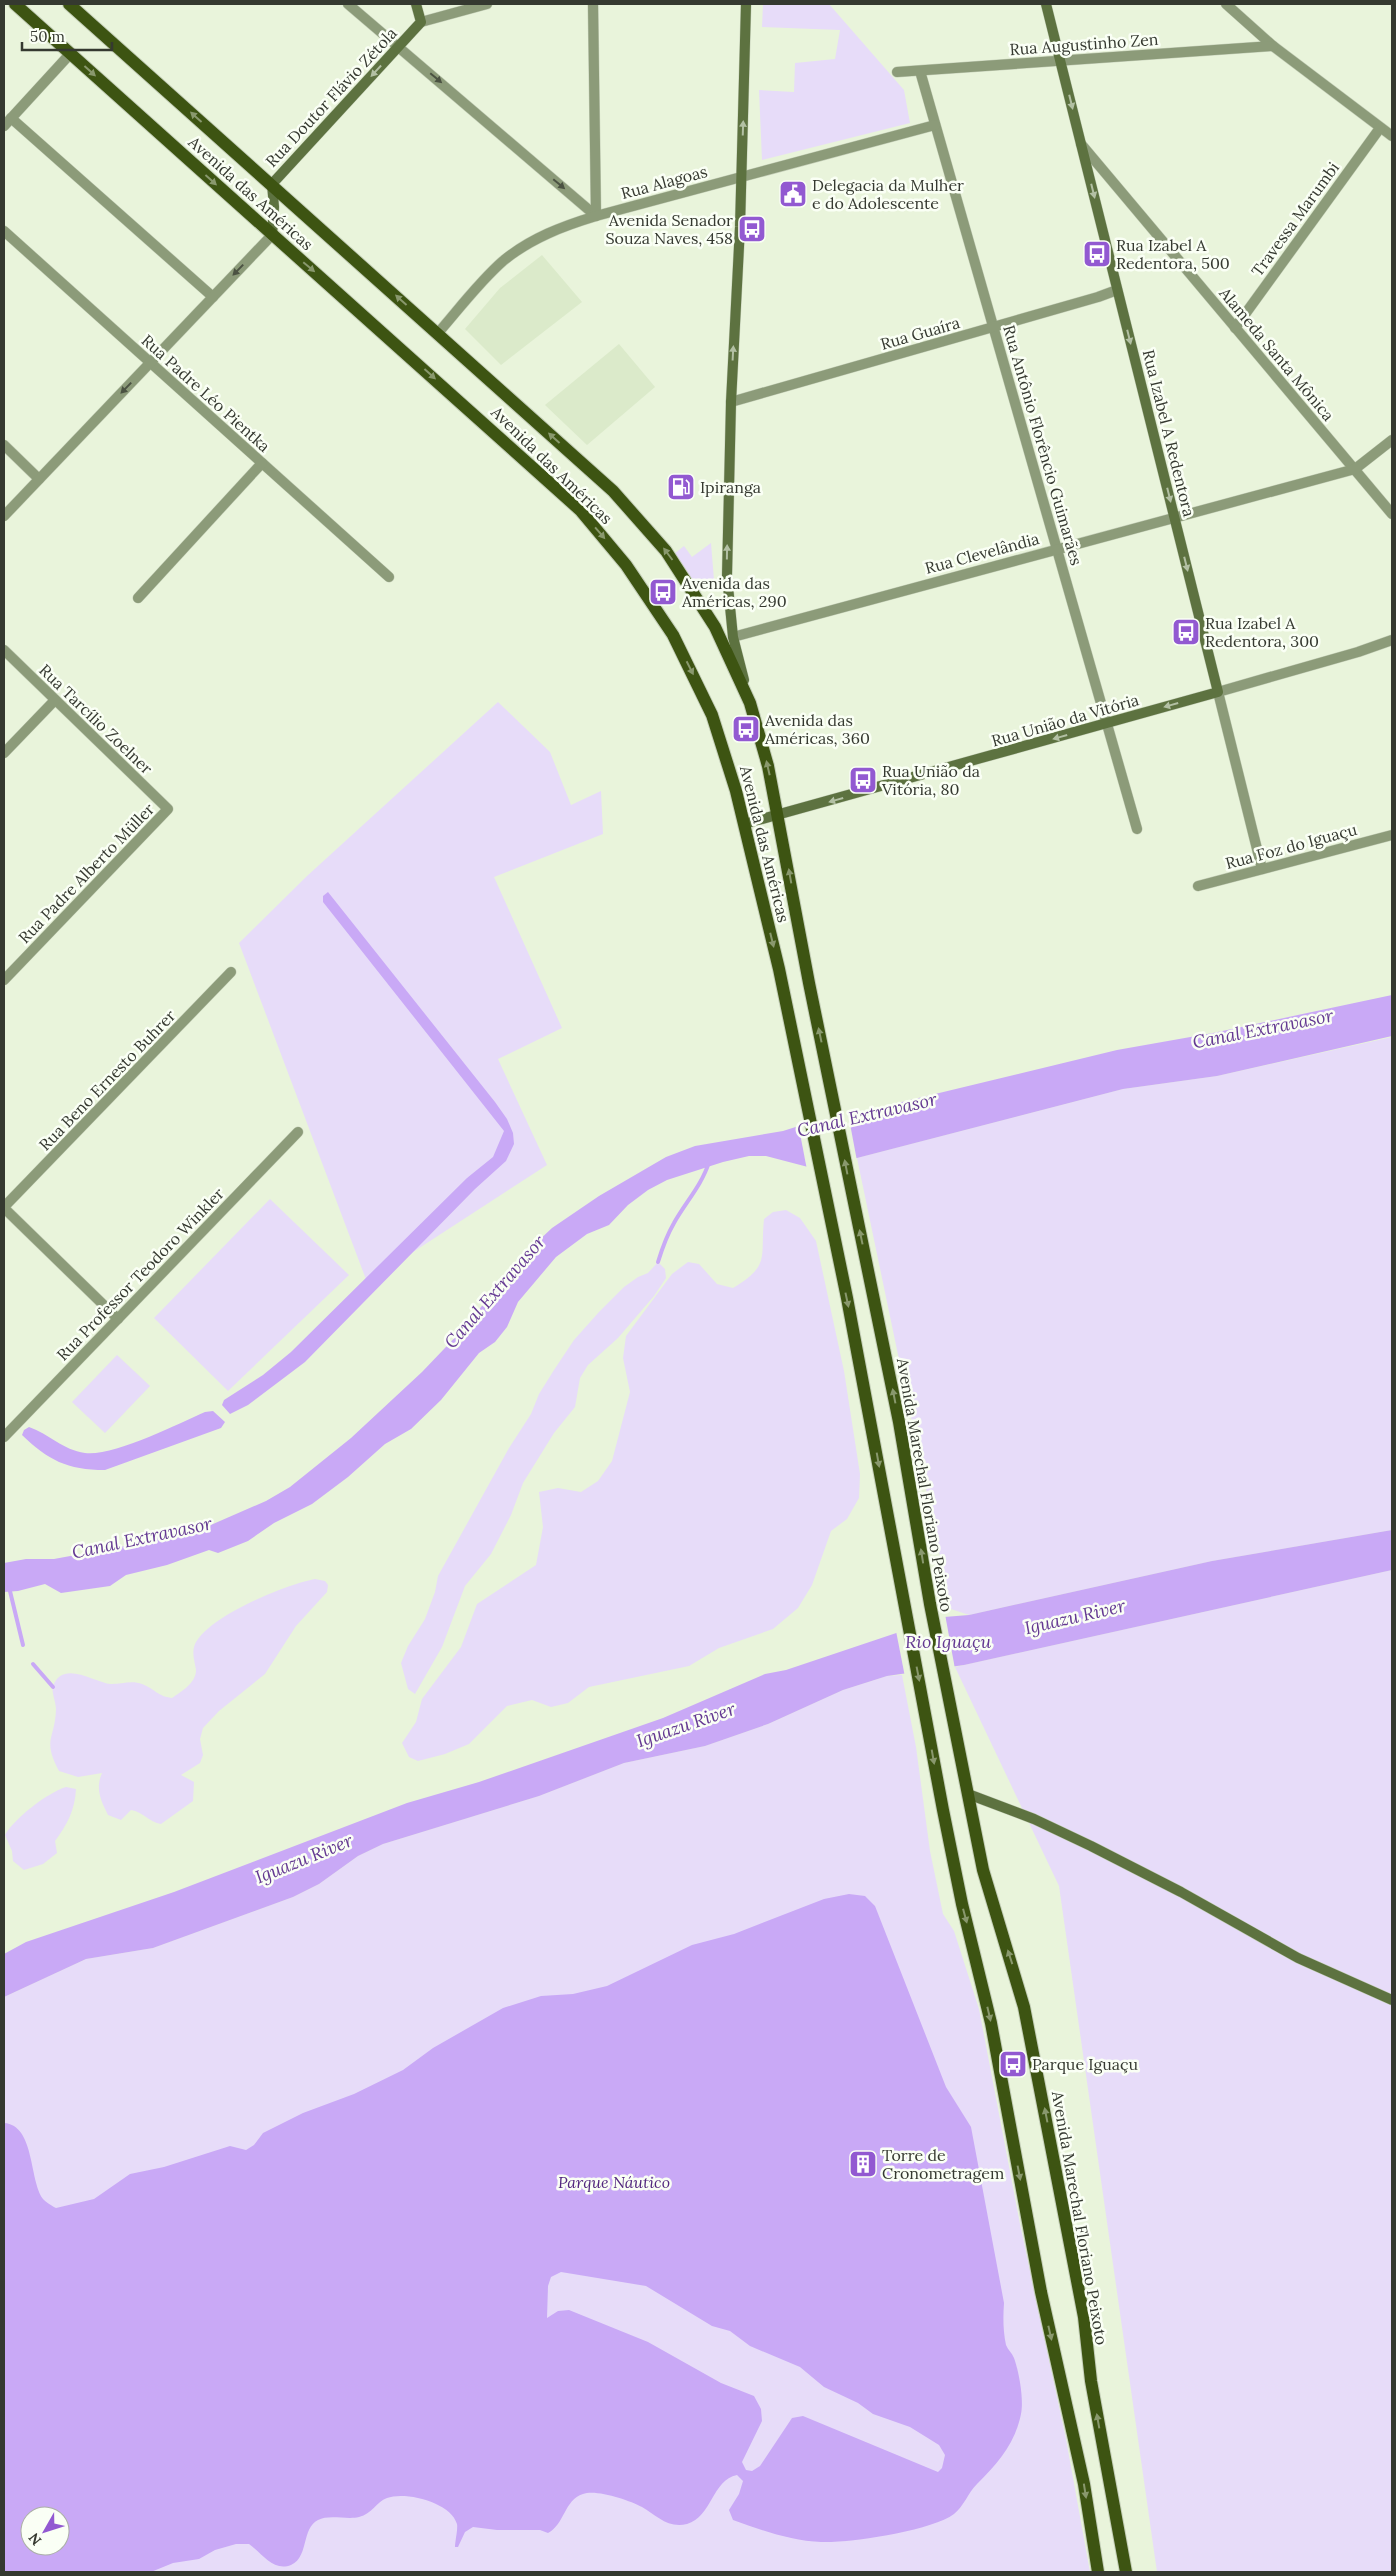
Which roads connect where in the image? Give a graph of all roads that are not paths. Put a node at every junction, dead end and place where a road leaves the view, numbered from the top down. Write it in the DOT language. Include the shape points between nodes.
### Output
graph roads {
  1 [pos="15,4"];
  2 [pos="69,4"];
  3 [pos="348,4"];
  4 [pos="416,4"];
  5 [pos="487,4"];
  6 [pos="593,4"];
  7 [pos="746,4"];
  8 [pos="1046,4"];
  9 [pos="1226,4"];
  10 [pos="421,22"];
  11 [pos="398,46"];
  12 [pos="1273,46"];
  13 [pos="70,54"];
  14 [pos="1060,61"];
  15 [pos="920,71"];
  16 [pos="897,72"];
  17 [pos="11,118"];
  18 [pos="935,125"];
  19 [pos="4,126"];
  20 [pos="1380,128"];
  21 [pos="1392,136"];
  22 [pos="1081,144"];
  23 [pos="742,177"];
  24 [pos="272,184"];
  25 [pos="596,216"];
  26 [pos="4,231"];
  27 [pos="272,235"];
  28 [pos="1117,290"];
  29 [pos="213,297"];
  30 [pos="993,328"];
  31 [pos="1235,328"];
  32 [pos="438,333"];
  33 [pos="150,362"];
  34 [pos="731,402"];
  35 [pos="1392,440"];
  36 [pos="4,445"];
  37 [pos="262,463"];
  38 [pos="1355,469"];
  39 [pos="39,479"];
  40 [pos="1392,514"];
  41 [pos="4,516"];
  42 [pos="1174,517"];
  43 [pos="1057,548"];
  44 [pos="389,577"];
  45 [pos="138,598"];
  46 [pos="733,637"];
  47 [pos="1392,640"];
  48 [pos="4,650"];
  49 [pos="1218,692"];
  50 [pos="55,700"];
  51 [pos="750,703"];
  52 [pos="1106,724"];
  53 [pos="4,753"];
  54 [pos="168,809"];
  55 [pos="779,816"];
  56 [pos="744,824"];
  57 [pos="1137,829"];
  58 [pos="1392,835"];
  59 [pos="1262,869"];
  60 [pos="1198,886"];
  61 [pos="231,972"];
  62 [pos="4,980"];
  63 [pos="298,1132"];
  64 [pos="841,1138"];
  65 [pos="4,1208"];
  66 [pos="118,1318"];
  67 [pos="4,1437"];
  68 [pos="968,1794"];
  69 [pos="1392,2000"];
  70 [pos="1098,2572"];
  71 [pos="1126,2572"];
  1 -- 13 [label="main road, Avenida das Américas"];
  24 -- 2 [label="main road, Avenida das Américas, one-way"];
  3 -- 11 [label="street"];
  4 -- 10 [label="main road"];
  5 -- 10 [label="street"];
  6 -- 25 [label="street"];
  23 -- 7 [label="main road, one-way"];
  8 -- 14 [label="main road, Rua Izabel A Redentora"];
  9 -- 12 [label="street"];
  10 -- 11 [label="main road, Rua Doutor Flávio Zétola"];
  11 -- 24 [label="main road, Rua Doutor Flávio Zétola, one-way"];
  11 -- 25 [label="street, one-way"];
  12 -- 14 [label="street, Rua Augustinho Zen"];
  12 -- 20 [label="street"];
  13 -- 17 [label="street"];
  13 -- 27 [label="main road, Avenida das Américas, one-way"];
  14 -- 15 [label="street, Rua Augustinho Zen"];
  14 -- 22 [label="main road, Rua Izabel A Redentora, one-way"];
  15 -- 16 [label="street, Rua Augustinho Zen"];
  15 -- 18 [label="street, Rua Antônio Florêncio Guimarães"];
  17 -- 19 [label="street"];
  17 -- 29 [label="street"];
  18 -- 23 [label="street, Rua Alagoas"];
  18 -- 30 [label="street, Rua Antônio Florêncio Guimarães"];
  20 -- 21 [label="street"];
  20 -- 31 [label="street, Travessa Marumbi"];
  22 -- 28 [label="main road, Rua Izabel A Redentora, one-way"];
  22 -- 31 [label="street, Alameda Santa Mônica"];
  23 -- 25 [label="street, Rua Alagoas"];
  34 -- 23 [label="main road, one-way"];
  24 -- 27 [label="main road, Rua Doutor Flávio Zétola"];
  32 -- 24 [label="main road, Avenida das Américas, one-way"];
  25 -- 32 [label="street, Rua Alagoas" via="543,235 502,262"];
  26 -- 33 [label="street, Rua Padre Léo Pientka"];
  27 -- 29 [label="street, one-way"];
  27 -- 56 [label="main road, Avenida das Américas, one-way" via="535,468 580,510 612,546 658,610 698,683 730,767"];
  28 -- 30 [label="street, Rua Guaíra"];
  28 -- 42 [label="main road, Rua Izabel A Redentora, one-way"];
  29 -- 33 [label="street"];
  30 -- 34 [label="street, Rua Guaíra"];
  30 -- 43 [label="street, Rua Antônio Florêncio Guimarães"];
  31 -- 38 [label="street, Alameda Santa Mônica"];
  51 -- 32 [label="main road, Avenida das Américas, one-way" via="715,628 651,532 613,491"];
  33 -- 37 [label="street, Rua Padre Léo Pientka"];
  33 -- 39 [label="street, one-way"];
  46 -- 34 [label="main road, one-way" via="727,576"];
  35 -- 38 [label="street"];
  36 -- 39 [label="street"];
  37 -- 44 [label="street, Rua Padre Léo Pientka"];
  37 -- 45 [label="street"];
  38 -- 40 [label="street, Alameda Santa Mônica"];
  38 -- 42 [label="street, Rua Clevelândia"];
  39 -- 41 [label="street"];
  42 -- 43 [label="street, Rua Clevelândia"];
  42 -- 49 [label="main road, Rua Izabel A Redentora, one-way"];
  43 -- 46 [label="street, Rua Clevelândia"];
  43 -- 52 [label="street, Rua Antônio Florêncio Guimarães"];
  46 -- 51 [label="main road"];
  47 -- 49 [label="street, Rua União da Vitória"];
  48 -- 50 [label="street, Rua Tarcílio Zoelner"];
  49 -- 52 [label="main road, Rua União da Vitória, one-way"];
  49 -- 59 [label="street, Rua Izabel A Redentora"];
  50 -- 53 [label="street"];
  50 -- 54 [label="street, Rua Tarcílio Zoelner"];
  55 -- 51 [label="main road, Avenida das Américas, one-way"];
  52 -- 55 [label="main road, Rua União da Vitória, one-way"];
  52 -- 57 [label="street, Rua Antônio Florêncio Guimarães"];
  54 -- 62 [label="street, Rua Padre Alberto Müller"];
  55 -- 56 [label="main road, Rua União da Vitória"];
  64 -- 55 [label="main road, Avenida das Américas, one-way"];
  56 -- 70 [label="main road, Avenida das Américas, one-way" via="804,1088 872,1425 962,1904 991,2023 1041,2292 1084,2484"];
  58 -- 59 [label="street, Rua Foz do Iguaçu"];
  59 -- 60 [label="street, Rua Foz do Iguaçu"];
  61 -- 65 [label="street, Rua Beno Ernesto Buhrer"];
  63 -- 66 [label="street, Rua Professor Teodoro Winkler"];
  68 -- 64 [label="main road, Avenida Marechal Floriano Peixoto, one-way" via="930,1604 899,1422"];
  65 -- 66 [label="street"];
  66 -- 67 [label="street, Rua Professor Teodoro Winkler"];
  68 -- 69 [label="main road" via="1034,1819 1091,1846 1298,1958"];
  71 -- 68 [label="main road, Avenida Marechal Floriano Peixoto, one-way" via="1091,2382 1084,2317 1024,2007 983,1870"];
}
